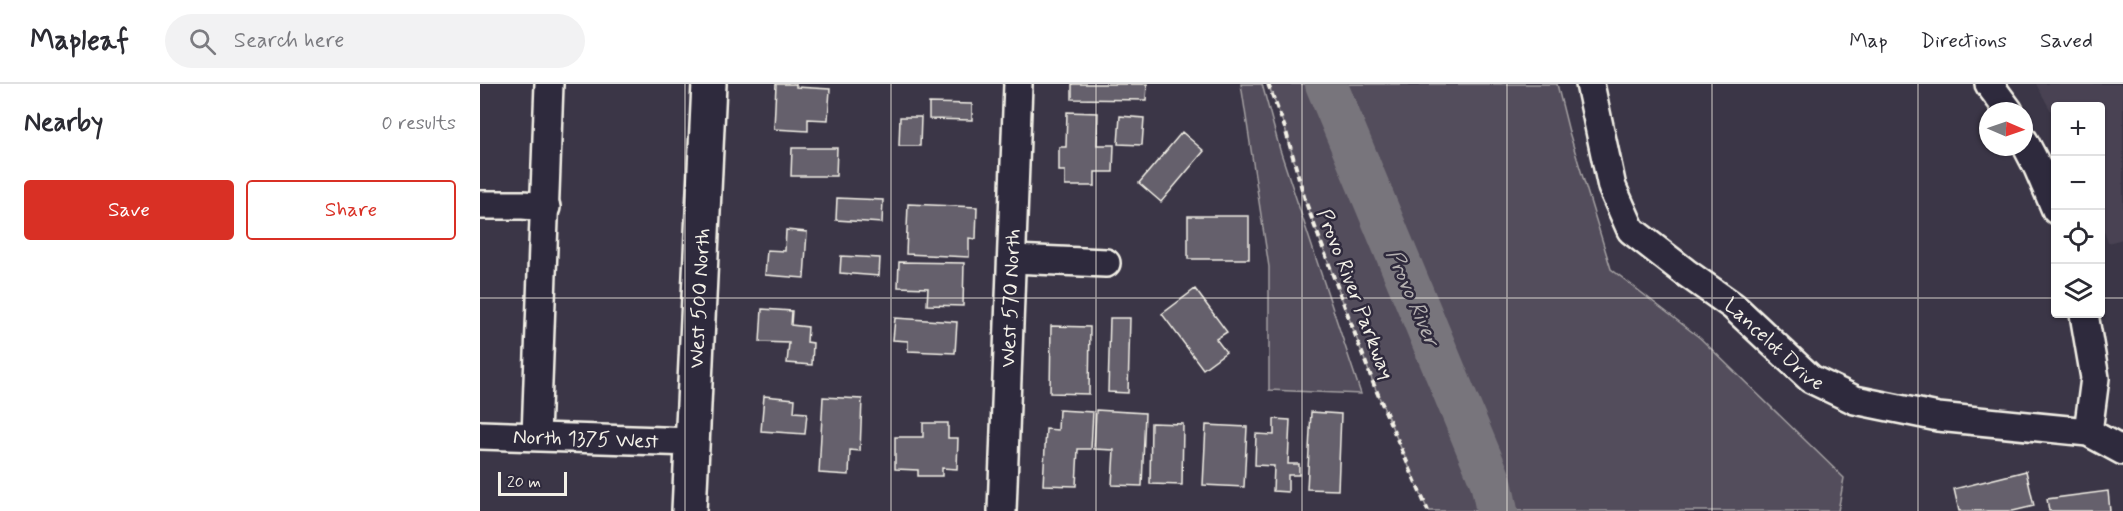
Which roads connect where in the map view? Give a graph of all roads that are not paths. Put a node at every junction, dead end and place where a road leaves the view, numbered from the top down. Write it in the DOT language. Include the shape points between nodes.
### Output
graph roads {
  1 [pos="549,84"];
  2 [pos="709,84"];
  3 [pos="1018,84"];
  4 [pos="1590,84"];
  5 [pos="1989,84"];
  6 [pos="2002,102"];
  7 [pos="2032,156"];
  8 [pos="2051,200"];
  9 [pos="480,205"];
  10 [pos="546,207"];
  11 [pos="1012,259"];
  12 [pos="1106,263"];
  13 [pos="2085,318"];
  14 [pos="2088,432"];
  15 [pos="480,435"];
  16 [pos="536,436"];
  17 [pos="693,442"];
  18 [pos="2123,452"];
  19 [pos="689,511"];
  20 [pos="1002,511"];
  1 -- 10 [label="street"];
  2 -- 17 [label="street, West 500 North"];
  3 -- 11 [label="street, West 570 North"];
  4 -- 14 [label="street, Lancelot Drive" via="1612,187 1631,230 1733,306 1811,380 1856,400 1938,417"];
  5 -- 6 [label="street"];
  7 -- 8 [label="street"];
  9 -- 10 [label="street"];
  10 -- 16 [label="street"];
  11 -- 12 [label="street"];
  11 -- 20 [label="street, West 570 North"];
  13 -- 14 [label="street" via="2095,378"];
  14 -- 18 [label="street"];
  15 -- 16 [label="street, North 1375 West"];
  16 -- 17 [label="street, North 1375 West"];
  17 -- 19 [label="street, West 500 North"];
}
